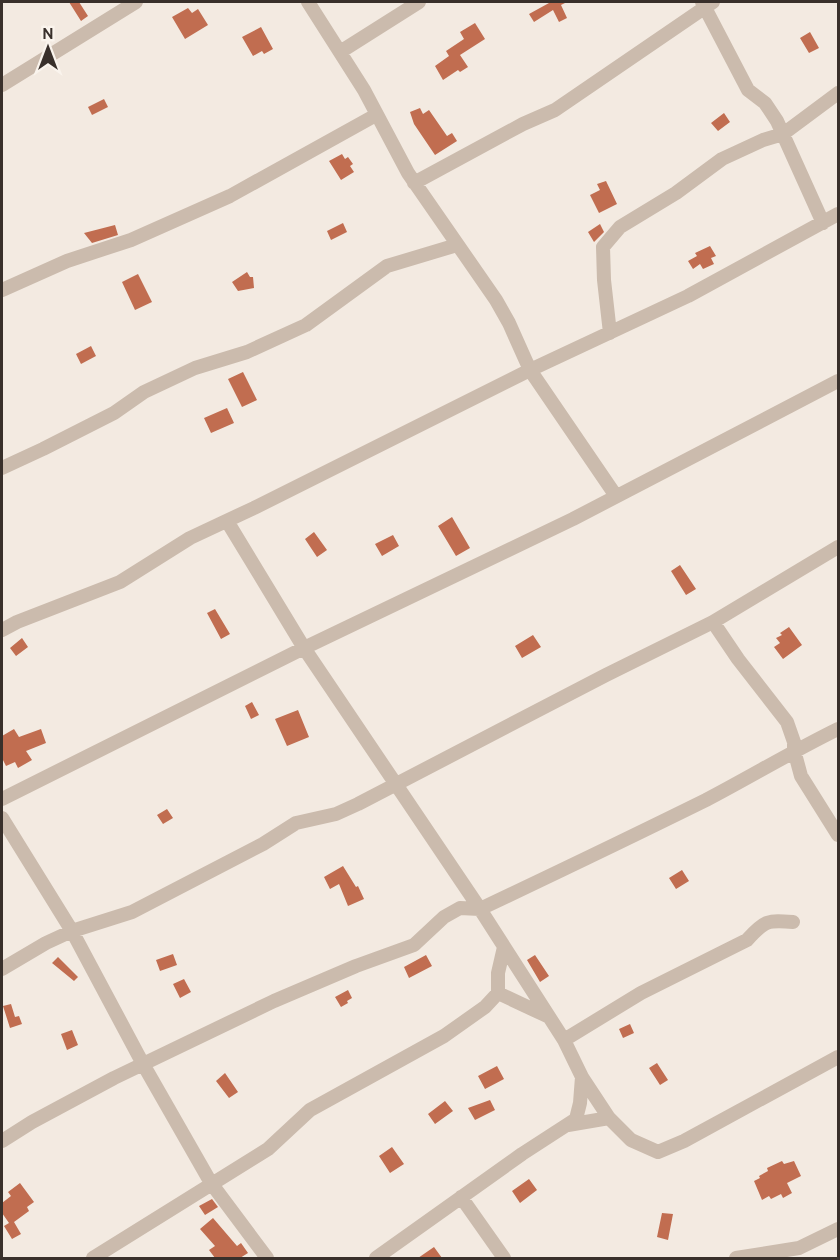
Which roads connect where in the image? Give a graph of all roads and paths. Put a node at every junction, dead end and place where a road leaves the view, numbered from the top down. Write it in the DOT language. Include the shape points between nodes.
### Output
graph roads {
  1 [pos="136,2"];
  2 [pos="308,2"];
  3 [pos="419,2"];
  4 [pos="706,3"];
  5 [pos="340,52"];
  6 [pos="2,85"];
  7 [pos="838,93"];
  8 [pos="376,115"];
  9 [pos="783,134"];
  10 [pos="414,183"];
  11 [pos="838,214"];
  12 [pos="823,222"];
  13 [pos="457,245"];
  14 [pos="2,290"];
  15 [pos="610,333"];
  16 [pos="530,370"];
  17 [pos="838,381"];
  18 [pos="2,468"];
  19 [pos="616,496"];
  20 [pos="227,521"];
  21 [pos="838,547"];
  22 [pos="713,622"];
  23 [pos="2,630"];
  24 [pos="304,648"];
  25 [pos="838,729"];
  26 [pos="794,750"];
  27 [pos="396,783"];
  28 [pos="2,799"];
  29 [pos="2,818"];
  30 [pos="838,835"];
  31 [pos="480,909"];
  32 [pos="793,922"];
  33 [pos="72,931"];
  34 [pos="504,947"];
  35 [pos="2,969"];
  36 [pos="498,993"];
  37 [pos="551,1018"];
  38 [pos="564,1040"];
  39 [pos="838,1057"];
  40 [pos="143,1064"];
  41 [pos="582,1077"];
  42 [pos="609,1118"];
  43 [pos="566,1126"];
  44 [pos="2,1141"];
  45 [pos="211,1183"];
  46 [pos="461,1197"];
  47 [pos="838,1229"];
  48 [pos="93,1258"];
  49 [pos="267,1258"];
  50 [pos="376,1258"];
  51 [pos="504,1258"];
  52 [pos="736,1258"];
  1 -- 6 [label="street"];
  2 -- 5 [label="street"];
  3 -- 5 [label="street"];
  4 -- 9 [label="street" via="748,90 765,103"];
  4 -- 10 [label="street" via="555,110"];
  5 -- 8 [label="street"];
  7 -- 9 [label="street"];
  8 -- 10 [label="street"];
  8 -- 14 [label="street" via="230,196"];
  9 -- 12 [label="street"];
  9 -- 15 [label="street" via="722,159 620,227 603,247"];
  10 -- 13 [label="street"];
  11 -- 12 [label="street"];
  12 -- 15 [label="street" via="688,296"];
  13 -- 16 [label="street" via="500,308"];
  13 -- 18 [label="street" via="387,266 306,325 247,352 195,368"];
  15 -- 16 [label="street"];
  16 -- 19 [label="street"];
  16 -- 20 [label="street"];
  17 -- 19 [label="street"];
  19 -- 24 [label="street"];
  20 -- 23 [label="street" via="190,538 120,582"];
  20 -- 24 [label="street"];
  21 -- 22 [label="street"];
  22 -- 26 [label="street" via="787,723"];
  22 -- 27 [label="street"];
  24 -- 27 [label="street"];
  24 -- 28 [label="street"];
  25 -- 26 [label="street"];
  26 -- 30 [label="street" via="803,780"];
  26 -- 31 [label="street" via="668,819"];
  27 -- 31 [label="street"];
  27 -- 33 [label="street" via="336,814 296,823 132,912"];
  29 -- 33 [label="street"];
  31 -- 34 [label="street"];
  31 -- 40 [label="street" via="460,908 444,917 414,945 284,997"];
  32 -- 38 [label="street" via="772,920 747,940 641,993"];
  33 -- 35 [label="street"];
  33 -- 40 [label="street"];
  34 -- 36 [label="street"];
  34 -- 37 [label="street"];
  36 -- 37 [label="street"];
  36 -- 45 [label="street" via="444,1036 310,1110 268,1149"];
  37 -- 38 [label="street"];
  38 -- 41 [label="street"];
  39 -- 42 [label="street" via="658,1152 631,1140"];
  40 -- 44 [label="street"];
  40 -- 45 [label="street"];
  41 -- 42 [label="street"];
  41 -- 43 [label="street" via="576,1119"];
  42 -- 43 [label="street"];
  43 -- 46 [label="street"];
  45 -- 48 [label="street"];
  45 -- 49 [label="street"];
  46 -- 50 [label="street"];
  46 -- 51 [label="street"];
  47 -- 52 [label="street" via="799,1248"];
}
